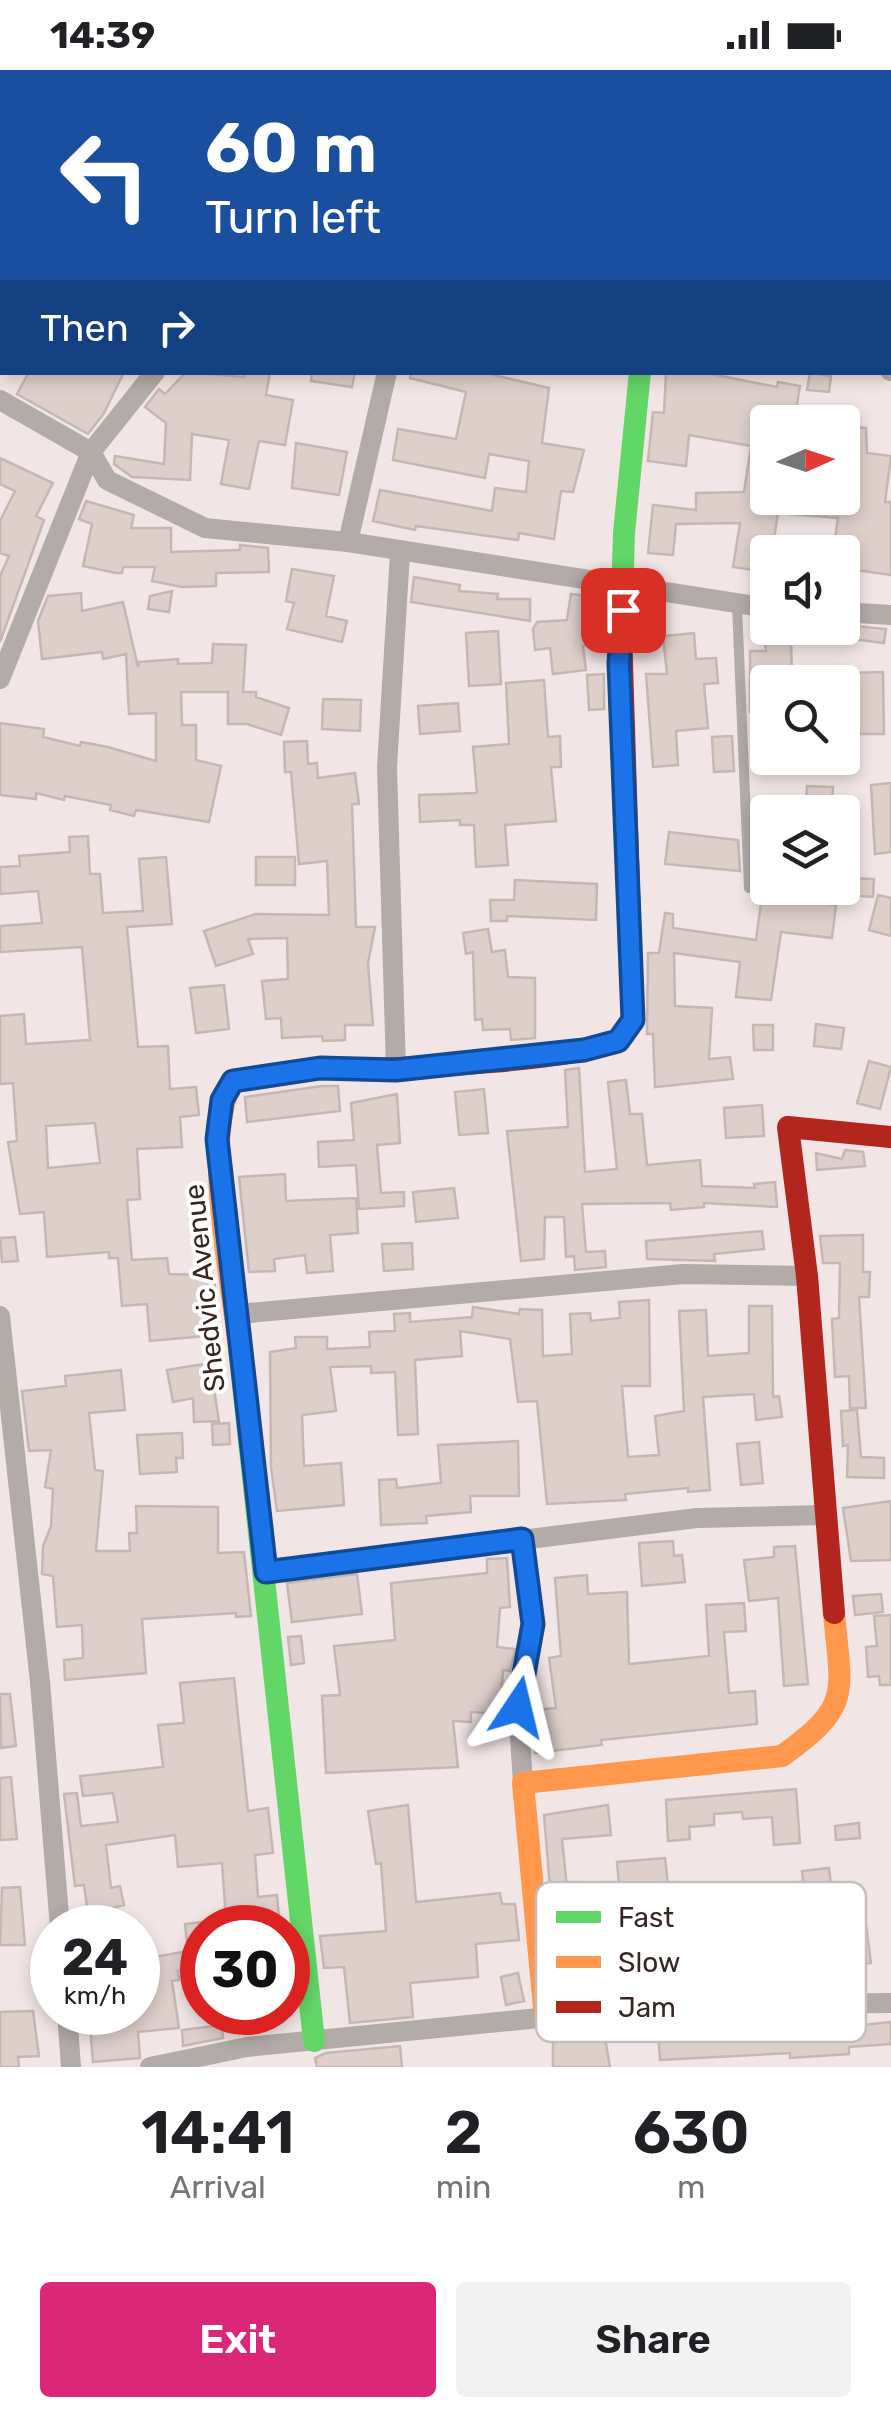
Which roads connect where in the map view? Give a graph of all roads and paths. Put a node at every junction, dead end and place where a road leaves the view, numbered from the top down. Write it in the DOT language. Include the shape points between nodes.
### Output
graph roads {
  1 [pos="154,375"];
  2 [pos="386,375"];
  3 [pos="640,375"];
  4 [pos="0,400"];
  5 [pos="92,452"];
  6 [pos="348,542"];
  7 [pos="400,554"];
  8 [pos="625,582"];
  9 [pos="737,606"];
  10 [pos="750,607"];
  11 [pos="860,613"];
  12 [pos="891,615"];
  13 [pos="1,675"];
  14 [pos="749,888"];
  15 [pos="396,1070"];
  16 [pos="891,1137"];
  17 [pos="807,1276"];
  18 [pos="238,1314"];
  19 [pos="0,1316"];
  20 [pos="824,1515"];
  21 [pos="522,1539"];
  22 [pos="266,1572"];
  23 [pos="524,1783"];
  24 [pos="58,1905"];
  25 [pos="536,1917"];
  26 [pos="866,2003"];
  27 [pos="891,2003"];
  28 [pos="536,2019"];
  29 [pos="69,2035"];
  30 [pos="314,2042"];
  31 [pos="71,2067"];
  32 [pos="150,2067"];
  1 -- 5 [label="street"];
  2 -- 6 [label="street"];
  3 -- 8 [label="street, Shedvic Avenue"];
  4 -- 5 [label="street"];
  5 -- 6 [label="street" via="108,480 205,528"];
  5 -- 13 [label="street"];
  6 -- 7 [label="street"];
  7 -- 8 [label="street"];
  7 -- 15 [label="street" via="388,767"];
  8 -- 9 [label="street"];
  8 -- 15 [label="street, Shedvic Avenue" via="619,663 633,1020 618,1041 584,1050"];
  9 -- 10 [label="street"];
  9 -- 14 [label="lane"];
  11 -- 12 [label="street"];
  15 -- 18 [label="street, Shedvic Avenue" via="320,1068 233,1081 222,1100 217,1139"];
  16 -- 17 [label="street" via="788,1128"];
  17 -- 18 [label="street" via="682,1274"];
  17 -- 20 [label="street"];
  18 -- 22 [label="street, Shedvic Avenue"];
  19 -- 24 [label="street"];
  20 -- 21 [label="street" via="697,1518"];
  20 -- 23 [label="street" via="840,1696 817,1732 782,1756"];
  21 -- 22 [label="street"];
  21 -- 23 [label="street" via="533,1624 518,1707"];
  22 -- 30 [label="street, Shedvic Avenue"];
  23 -- 25 [label="street"];
  26 -- 27 [label="street"];
  28 -- 30 [label="street"];
  29 -- 31 [label="street"];
  30 -- 32 [label="street" via="247,2047"];
}
